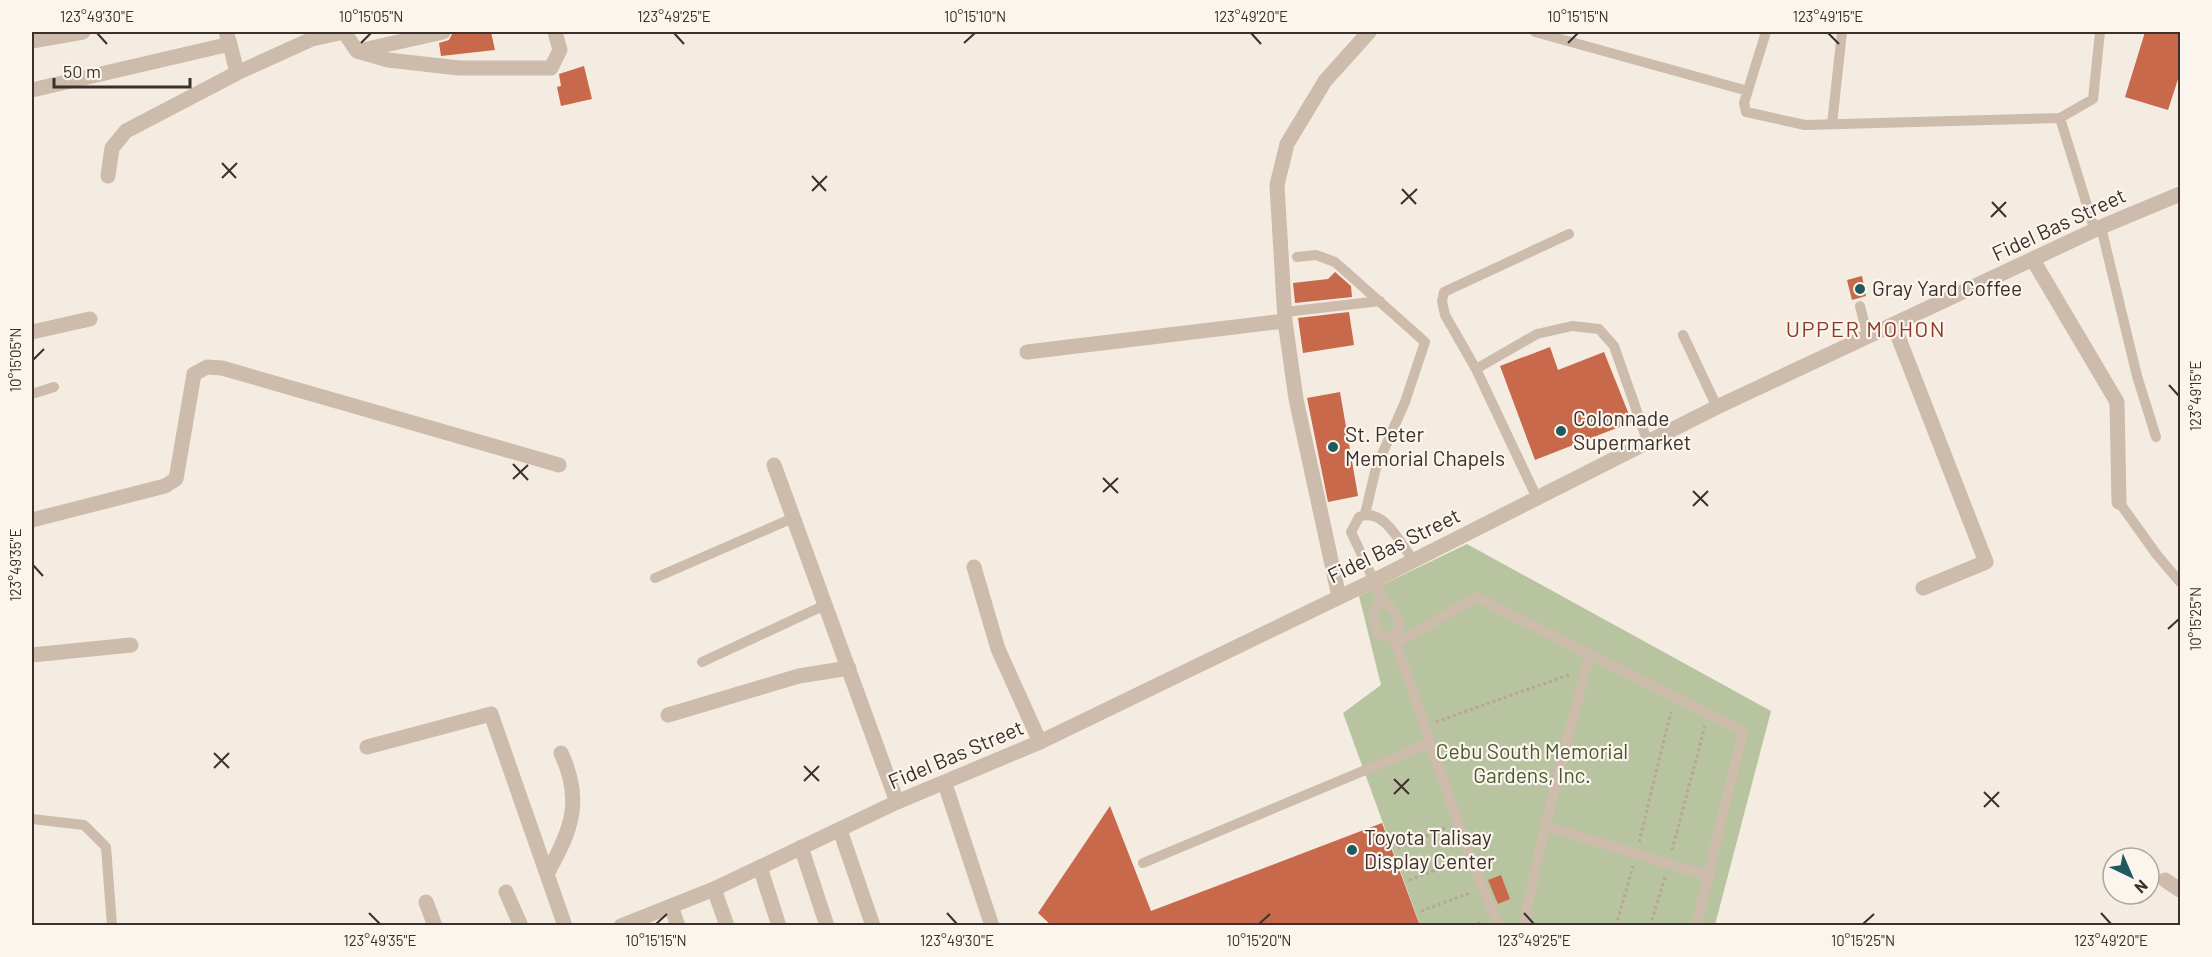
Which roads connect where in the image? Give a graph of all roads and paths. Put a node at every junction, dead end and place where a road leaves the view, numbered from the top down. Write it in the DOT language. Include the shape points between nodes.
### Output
graph roads {
  1 [pos="82,32"];
  2 [pos="344,32"];
  3 [pos="443,32"];
  4 [pos="555,32"];
  5 [pos="1369,32"];
  6 [pos="1535,32"];
  7 [pos="1766,32"];
  8 [pos="1842,32"];
  9 [pos="2100,32"];
  10 [pos="43,37"];
  11 [pos="228,38"];
  12 [pos="357,51"];
  13 [pos="237,73"];
  14 [pos="32,90"];
  15 [pos="1748,91"];
  16 [pos="2060,118"];
  17 [pos="1832,124"];
  18 [pos="108,176"];
  19 [pos="2181,194"];
  20 [pos="2098,229"];
  21 [pos="1569,234"];
  22 [pos="1297,257"];
  23 [pos="2033,260"];
  24 [pos="1380,301"];
  25 [pos="1860,306"];
  26 [pos="1285,317"];
  27 [pos="90,320"];
  28 [pos="1894,326"];
  29 [pos="32,332"];
  30 [pos="1683,335"];
  31 [pos="1868,338"];
  32 [pos="1027,352"];
  33 [pos="1476,369"];
  34 [pos="54,387"];
  35 [pos="32,394"];
  36 [pos="1717,408"];
  37 [pos="2156,437"];
  38 [pos="1648,443"];
  39 [pos="559,465"];
  40 [pos="774,465"];
  41 [pos="1537,498"];
  42 [pos="2119,502"];
  43 [pos="1365,514"];
  44 [pos="793,518"];
  45 [pos="32,520"];
  46 [pos="1414,561"];
  47 [pos="975,567"];
  48 [pos="655,578"];
  49 [pos="1377,580"];
  50 [pos="2181,582"];
  51 [pos="1923,588"];
  52 [pos="1339,597"];
  53 [pos="1380,599"];
  54 [pos="825,605"];
  55 [pos="1395,641"];
  56 [pos="131,645"];
  57 [pos="1590,653"];
  58 [pos="32,655"];
  59 [pos="702,662"];
  60 [pos="849,668"];
  61 [pos="1584,669"];
  62 [pos="1675,695"];
  63 [pos="1708,712"];
  64 [pos="668,715"];
  65 [pos="1040,742"];
  66 [pos="1430,743"];
  67 [pos="367,747"];
  68 [pos="561,753"];
  69 [pos="945,784"];
  70 [pos="897,802"];
  71 [pos="32,819"];
  72 [pos="1458,823"];
  73 [pos="1545,826"];
  74 [pos="840,830"];
  75 [pos="801,847"];
  76 [pos="1398,849"];
  77 [pos="1636,854"];
  78 [pos="1470,857"];
  79 [pos="1143,863"];
  80 [pos="1669,864"];
  81 [pos="760,867"];
  82 [pos="548,872"];
  83 [pos="1709,876"];
  84 [pos="1409,880"];
  85 [pos="2165,880"];
  86 [pos="714,889"];
  87 [pos="1483,889"];
  88 [pos="2181,890"];
  89 [pos="506,891"];
  90 [pos="426,902"];
  91 [pos="671,906"];
  92 [pos="1421,911"];
  93 [pos="112,926"];
  94 [pos="435,926"];
  95 [pos="520,926"];
  96 [pos="565,926"];
  97 [pos="621,926"];
  98 [pos="678,926"];
  99 [pos="727,926"];
  100 [pos="778,926"];
  101 [pos="827,926"];
  102 [pos="873,926"];
  103 [pos="992,926"];
  104 [pos="1499,926"];
  105 [pos="1523,926"];
  106 [pos="1616,926"];
  107 [pos="1650,926"];
  108 [pos="1696,926"];
  1 -- 10 [label="street"];
  2 -- 12 [label="street"];
  2 -- 13 [label="street" via="312,39"];
  3 -- 12 [label="street"];
  4 -- 12 [label="street" via="560,50 551,68 459,68 388,60"];
  5 -- 26 [label="street" via="1325,81 1287,144 1276,185"];
  6 -- 15 [label="lane"];
  7 -- 15 [label="lane"];
  8 -- 17 [label="lane"];
  9 -- 16 [label="lane" via="2093,99"];
  11 -- 13 [label="street"];
  11 -- 14 [label="street"];
  13 -- 18 [label="street" via="126,131 112,148"];
  15 -- 17 [label="lane" via="1746,112 1804,124"];
  16 -- 17 [label="lane"];
  16 -- 20 [label="lane"];
  19 -- 20 [label="street, Fidel Bas Street"];
  20 -- 23 [label="street, Fidel Bas Street"];
  20 -- 37 [label="lane"];
  21 -- 33 [label="lane" via="1444,292 1445,315"];
  22 -- 24 [label="lane" via="1316,255 1335,262"];
  23 -- 28 [label="street, Fidel Bas Street"];
  23 -- 42 [label="street" via="2117,402"];
  24 -- 26 [label="lane"];
  24 -- 43 [label="lane" via="1425,342 1406,402 1376,468"];
  25 -- 31 [label="lane"];
  26 -- 32 [label="street"];
  26 -- 52 [label="street" via="1296,399"];
  27 -- 29 [label="street"];
  28 -- 31 [label="street, Fidel Bas Street"];
  28 -- 51 [label="street" via="1986,562"];
  30 -- 36 [label="lane"];
  31 -- 36 [label="street, Fidel Bas Street"];
  33 -- 38 [label="lane" via="1537,334 1572,326 1599,329 1614,346"];
  33 -- 41 [label="lane"];
  34 -- 35 [label="lane"];
  36 -- 38 [label="street, Fidel Bas Street"];
  38 -- 41 [label="street, Fidel Bas Street"];
  39 -- 45 [label="street" via="222,368 207,367 194,374 176,478 165,486"];
  40 -- 44 [label="street"];
  41 -- 46 [label="street, Fidel Bas Street"];
  42 -- 50 [label="lane"];
  43 -- 46 [label="lane" via="1383,520"];
  43 -- 49 [label="lane" via="1355,521 1351,532"];
  44 -- 48 [label="lane"];
  44 -- 54 [label="street"];
  46 -- 49 [label="street, Fidel Bas Street"];
  47 -- 65 [label="street" via="998,649"];
  49 -- 52 [label="street, Fidel Bas Street"];
  49 -- 53 [label="lane"];
  52 -- 65 [label="street, Fidel Bas Street"];
  53 -- 55 [label="lane" via="1392,609 1400,624"];
  53 -- 55 [label="lane" via="1373,615 1377,633"];
  54 -- 59 [label="lane"];
  54 -- 60 [label="street"];
  55 -- 57 [label="lane" via="1476,597"];
  55 -- 66 [label="lane"];
  56 -- 58 [label="street"];
  57 -- 61 [label="lane"];
  57 -- 62 [label="lane"];
  60 -- 64 [label="street" via="799,676"];
  60 -- 70 [label="street"];
  61 -- 66 [label="path" via="1431,723"];
  61 -- 73 [label="lane"];
  62 -- 63 [label="lane"];
  62 -- 77 [label="path"];
  63 -- 80 [label="path"];
  63 -- 83 [label="lane" via="1743,731"];
  65 -- 69 [label="street, Fidel Bas Street"];
  66 -- 72 [label="lane"];
  66 -- 79 [label="lane"];
  67 -- 82 [label="street" via="492,714"];
  68 -- 82 [label="street" via="573,783 574,801 561,848"];
  69 -- 70 [label="street, Fidel Bas Street"];
  69 -- 103 [label="street"];
  70 -- 74 [label="street, Fidel Bas Street"];
  71 -- 93 [label="lane" via="84,825 106,847"];
  72 -- 76 [label="path"];
  72 -- 78 [label="lane"];
  73 -- 77 [label="lane"];
  73 -- 105 [label="lane"];
  74 -- 75 [label="street, Fidel Bas Street"];
  74 -- 102 [label="street"];
  75 -- 81 [label="street, Fidel Bas Street"];
  75 -- 101 [label="street"];
  77 -- 80 [label="lane"];
  77 -- 106 [label="path"];
  78 -- 84 [label="path"];
  78 -- 87 [label="lane"];
  80 -- 83 [label="lane"];
  80 -- 107 [label="path"];
  81 -- 86 [label="street, Fidel Bas Street"];
  81 -- 100 [label="street"];
  82 -- 96 [label="street"];
  83 -- 108 [label="lane"];
  85 -- 88 [label="street"];
  86 -- 91 [label="street, Fidel Bas Street"];
  86 -- 99 [label="street"];
  87 -- 92 [label="path"];
  87 -- 104 [label="lane"];
  89 -- 95 [label="street"];
  90 -- 94 [label="street"];
  91 -- 97 [label="street, Fidel Bas Street"];
  91 -- 98 [label="street"];
}
